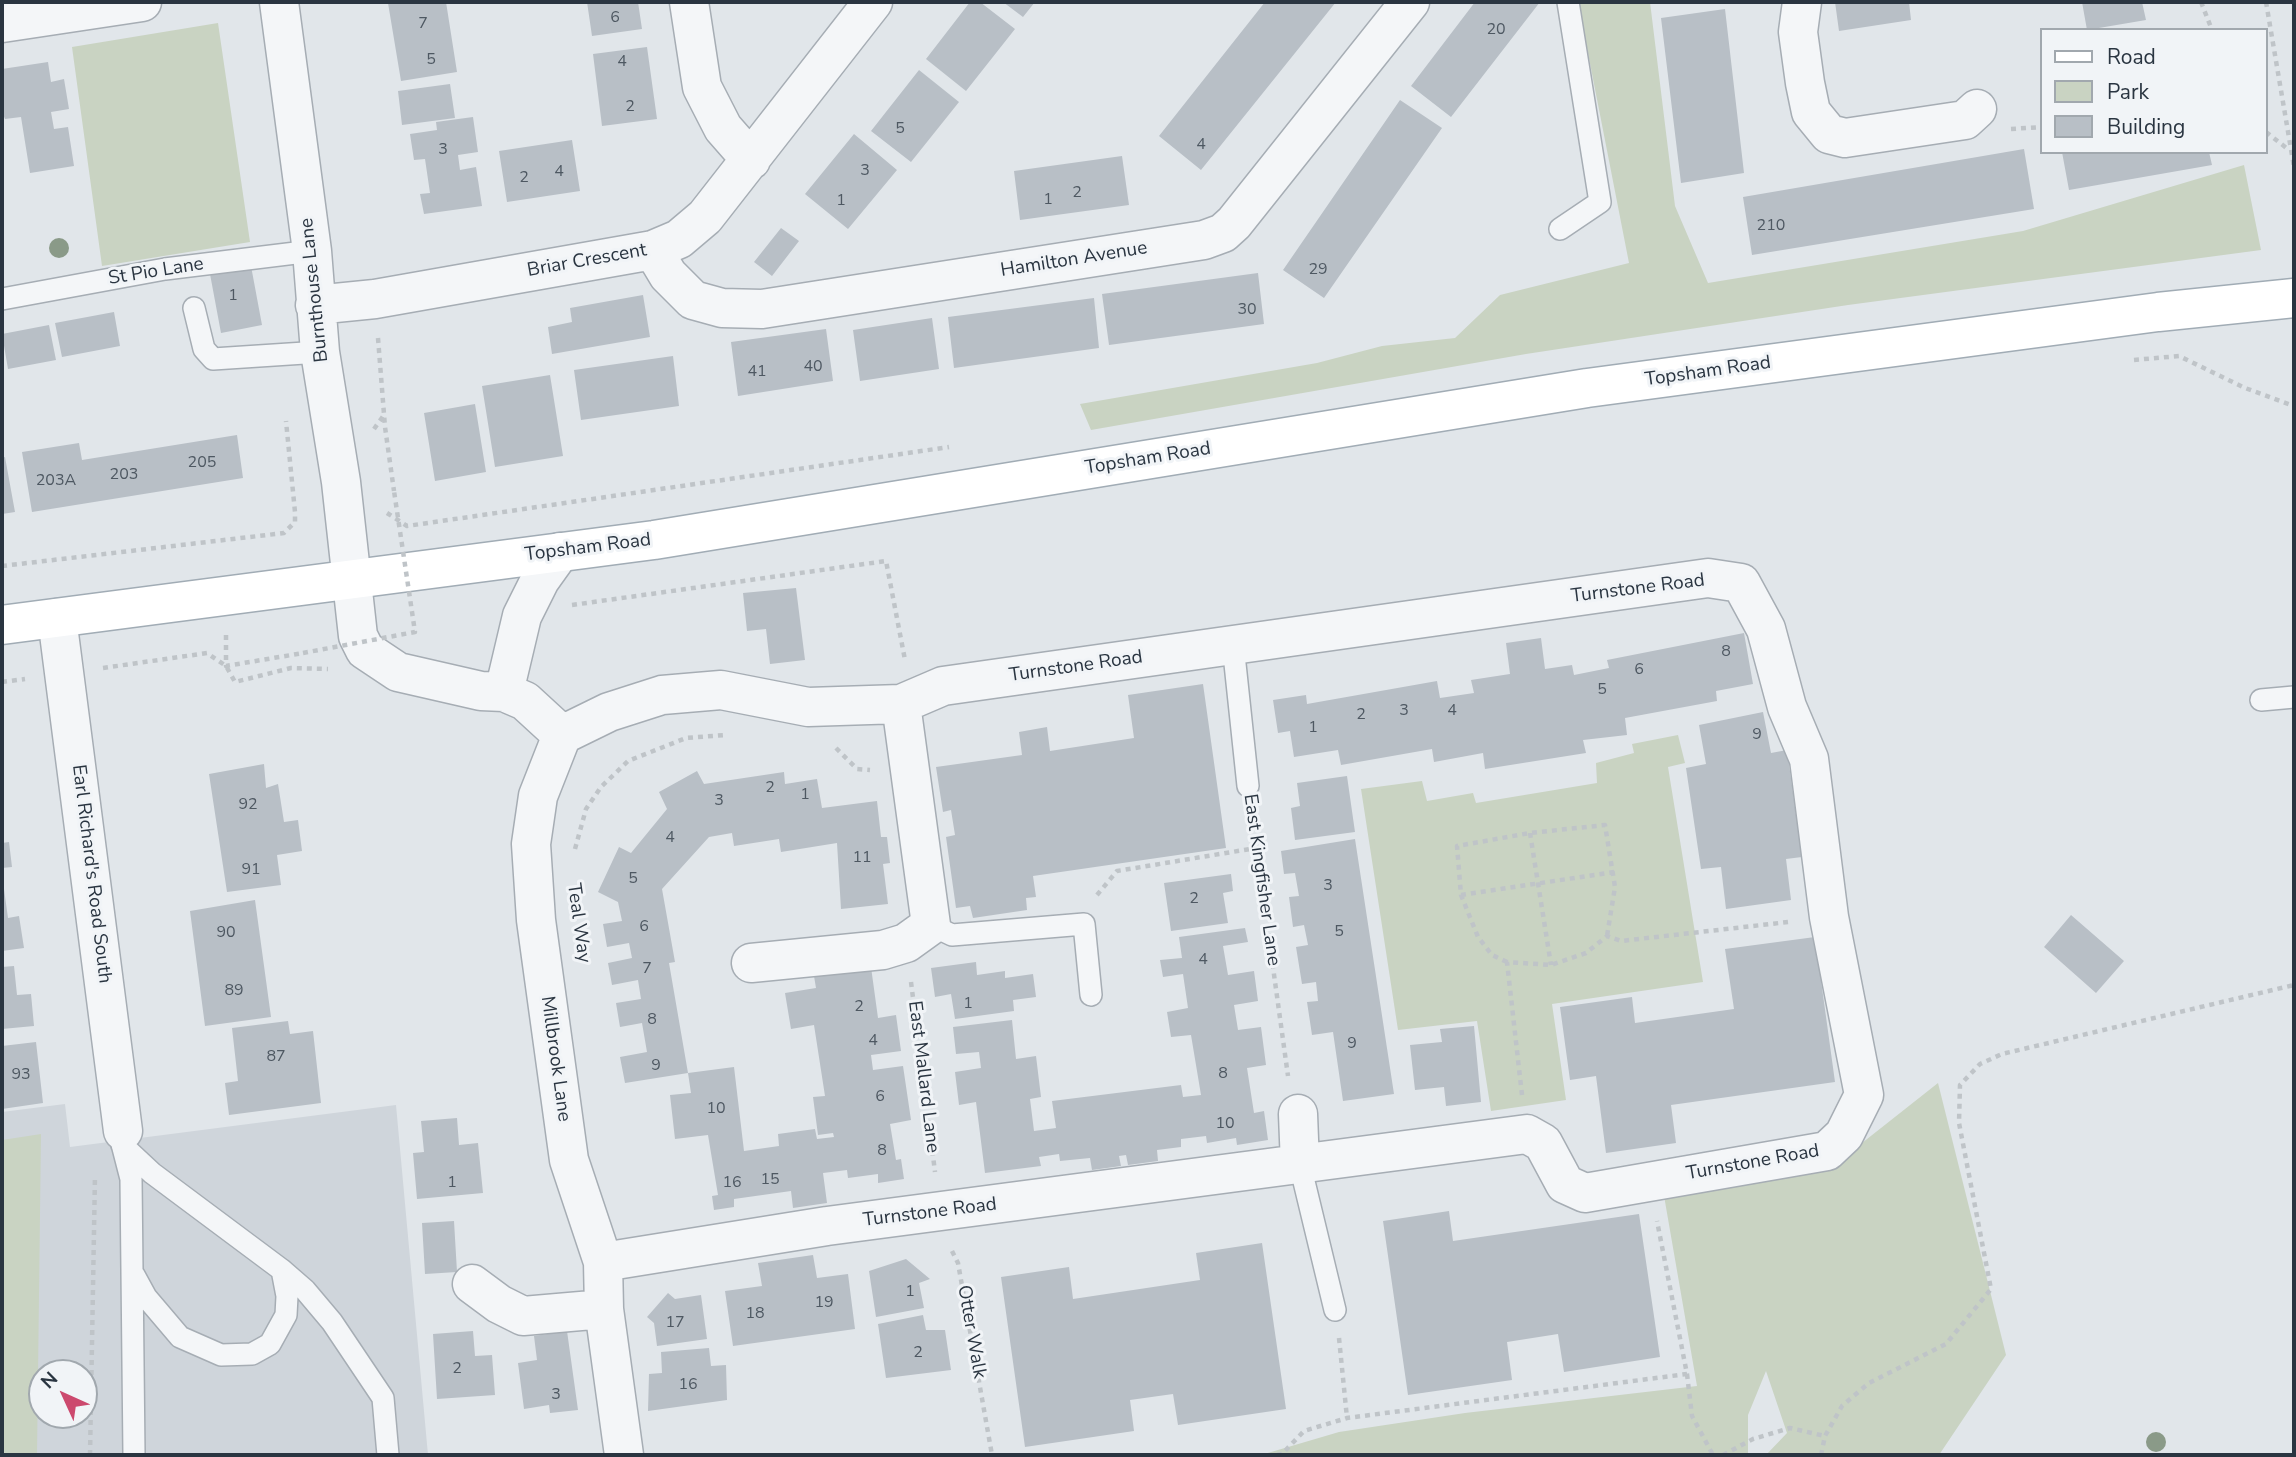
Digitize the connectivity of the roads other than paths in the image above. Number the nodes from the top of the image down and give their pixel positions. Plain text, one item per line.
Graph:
1 (142, 2) edge
2 (279, 2) edge
3 (688, 2) edge
4 (873, 2) edge
5 (1410, 2) edge
6 (1568, 2) edge
7 (1802, 2) edge
8 (2, 23) edge
9 (1977, 109) dead end
10 (751, 160) junction
11 (1560, 229) dead end
12 (653, 250) junction
13 (312, 251) junction
14 (2294, 298) edge
15 (2, 299) edge
16 (315, 305) junction
17 (194, 308) dead end
18 (320, 352) junction
19 (560, 552) junction
20 (350, 578) junction
21 (57, 618) junction
22 (2, 625) edge
23 (1233, 645) junction
24 (504, 692) junction
25 (2294, 697) edge
26 (2261, 700) dead end
27 (906, 701) junction
28 (562, 735) junction
29 (1248, 786) road end
30 (918, 934) junction
31 (751, 962) dead end
32 (1090, 995) dead end
33 (1298, 1114) road end
34 (123, 1138) junction
35 (1300, 1165) junction
36 (603, 1262) junction
37 (282, 1270) junction
38 (132, 1272) junction
39 (472, 1284) dead end
40 (604, 1309) junction
41 (1335, 1310) road end
42 (134, 1455) edge
43 (388, 1455) edge
44 (624, 1455) edge

1 - 8 street
2 - 13 street, Burnthouse Lane
3 - 10 street
4 - 10 street, Briar Crescent
5 - 12 street, Hamilton Avenue
6 - 11 lane
7 - 9 street
10 - 12 street, Briar Crescent
12 - 16 street, Briar Crescent
13 - 15 lane, St Pio Lane
13 - 16 street, Burnthouse Lane
14 - 19 main road, Topsham Road
16 - 18 street, Burnthouse Lane
17 - 18 lane
18 - 20 street, Burnthouse Lane
19 - 20 main road, Topsham Road
19 - 24 street
20 - 21 main road, Topsham Road
20 - 24 street
21 - 22 main road, Topsham Road
21 - 34 street, Earl Richard's Road South
23 - 27 street, Turnstone Road
23 - 29 lane, East Kingfisher Lane
23 - 35 street, Turnstone Road
24 - 28 street
25 - 26 lane
27 - 28 street, Turnstone Road
27 - 30 street
28 - 36 street, Millbrook Lane
30 - 31 street
30 - 32 lane
33 - 35 street
34 - 37 lane
34 - 38 lane
35 - 36 street, Turnstone Road
35 - 41 lane
36 - 40 street, Millbrook Lane
37 - 38 lane
37 - 43 lane
38 - 42 lane
39 - 40 street
40 - 44 street, Millbrook Lane

